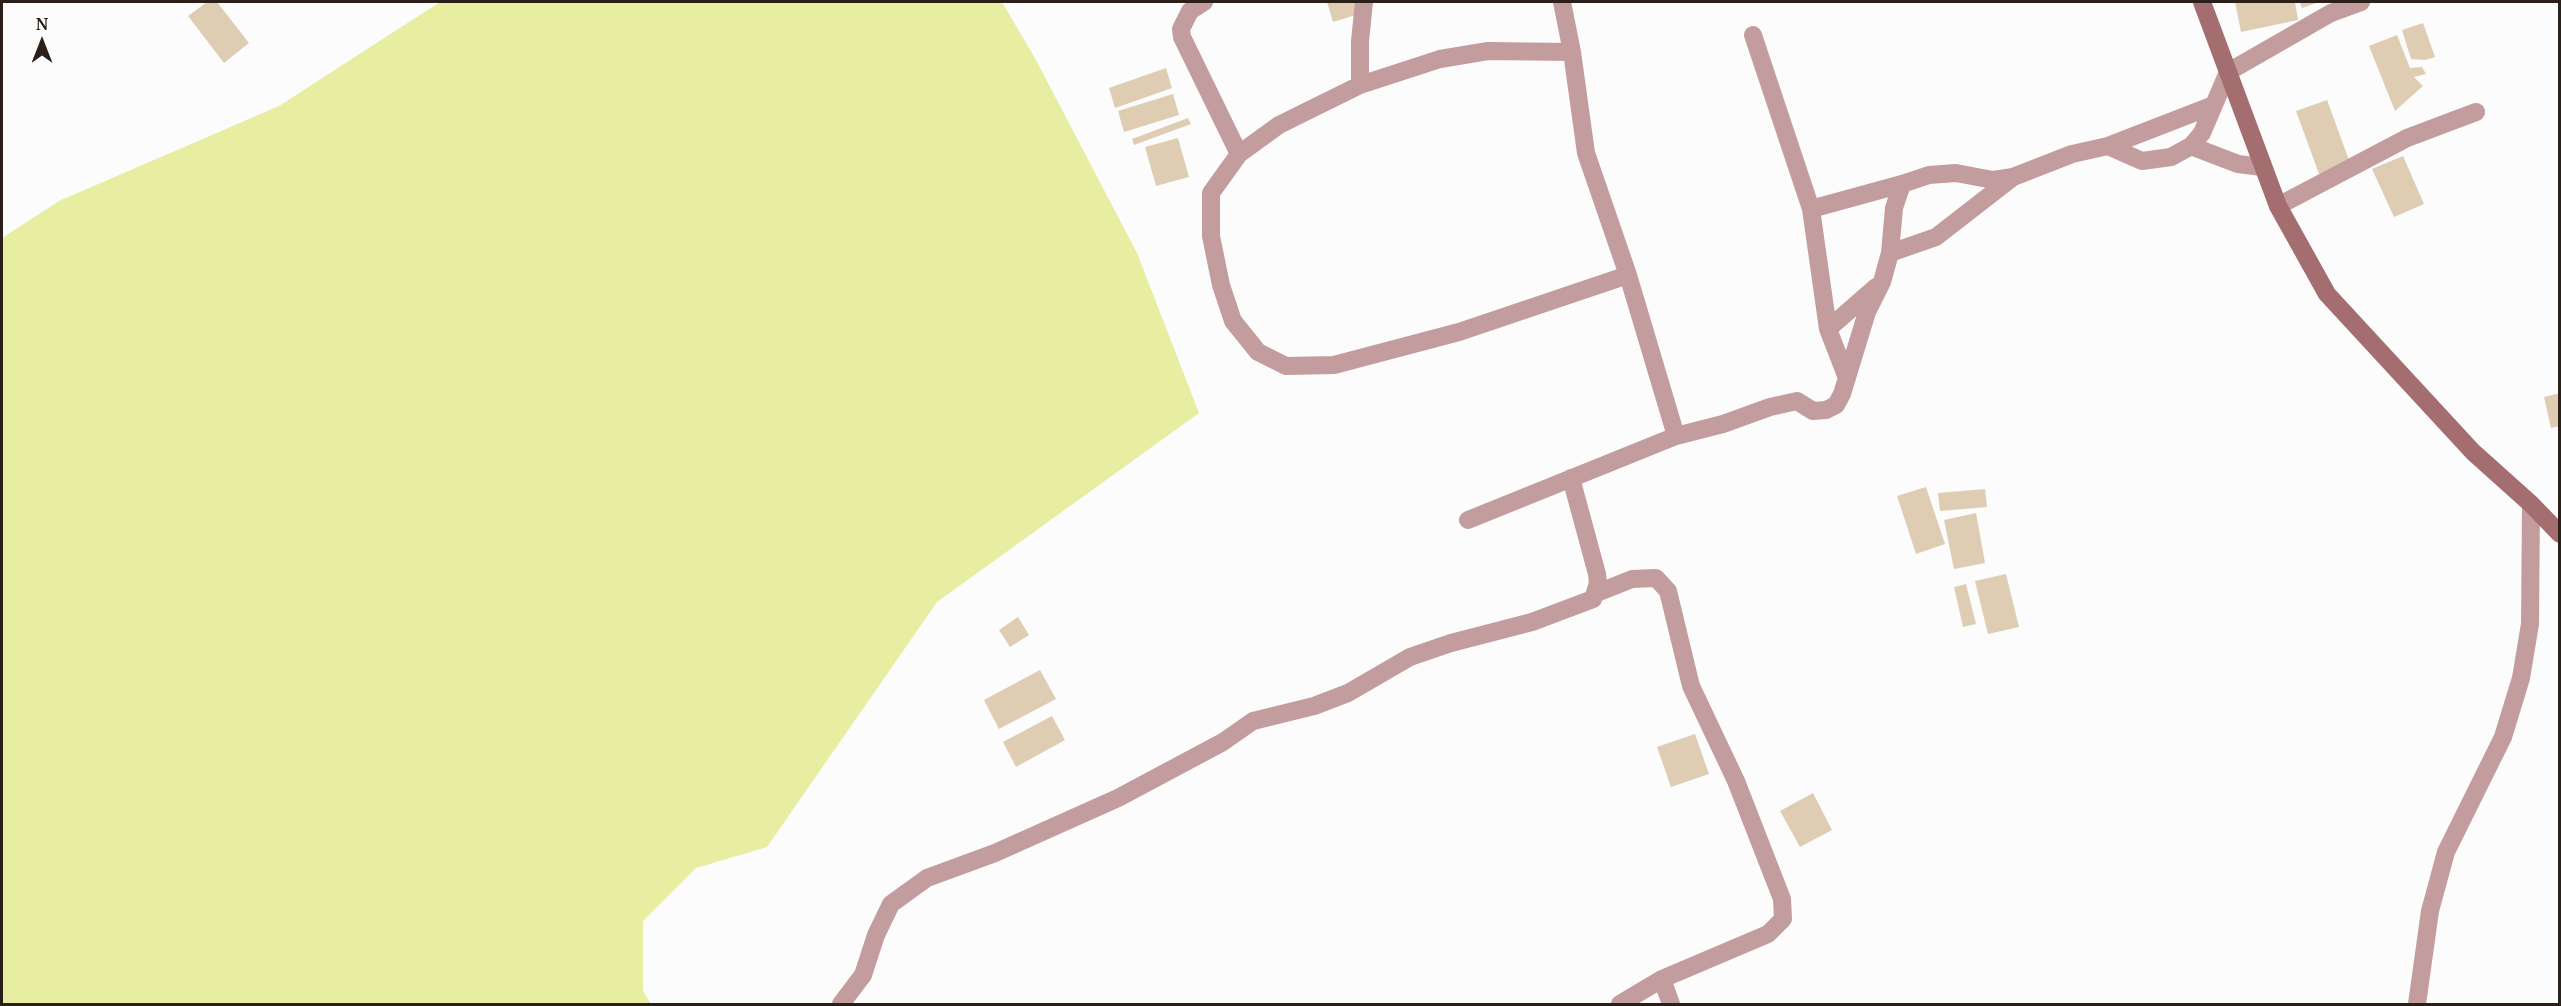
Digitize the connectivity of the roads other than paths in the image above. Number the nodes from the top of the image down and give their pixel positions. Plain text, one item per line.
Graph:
1 (1204, 2) edge
2 (1364, 2) edge
3 (1562, 2) edge
4 (2202, 2) edge
5 (2361, 2) edge
6 (1753, 35) dead end
7 (1572, 52) junction
8 (2228, 72) junction
9 (1360, 84) junction
10 (2214, 105) junction
11 (2476, 112) dead end
12 (2108, 146) junction
13 (2191, 146) junction
14 (1239, 154) junction
15 (2262, 167) junction
16 (2013, 177) junction
17 (1902, 184) junction
18 (2278, 206) junction
19 (1811, 209) junction
20 (1890, 253) junction
21 (1628, 275) junction
22 (1882, 282) junction
23 (1828, 329) junction
24 (1847, 378) junction
25 (1676, 436) junction
26 (1571, 478) junction
27 (2531, 504) junction
28 (1468, 520) dead end
29 (2559, 534) edge
30 (1597, 593) junction
31 (1662, 979) junction
32 (841, 1005) edge
33 (1620, 1005) edge
34 (1671, 1005) edge
35 (2417, 1005) edge

1 - 14 street
2 - 9 street
3 - 7 street
4 - 8 street
5 - 8 street
6 - 19 street
7 - 9 street
7 - 21 street
8 - 10 street
8 - 15 street
9 - 14 street
10 - 12 street
10 - 13 street
11 - 18 street
12 - 13 street
12 - 16 street
13 - 15 street
14 - 21 street
15 - 18 street
16 - 17 street
16 - 20 street
17 - 19 street
17 - 20 street
18 - 27 street
19 - 23 street
20 - 22 street
21 - 25 street
22 - 23 street
22 - 24 street
23 - 24 street
24 - 25 street
25 - 26 street
26 - 28 street
26 - 30 street
27 - 29 street
27 - 35 street
30 - 31 street
30 - 32 street
31 - 33 street
31 - 34 street

